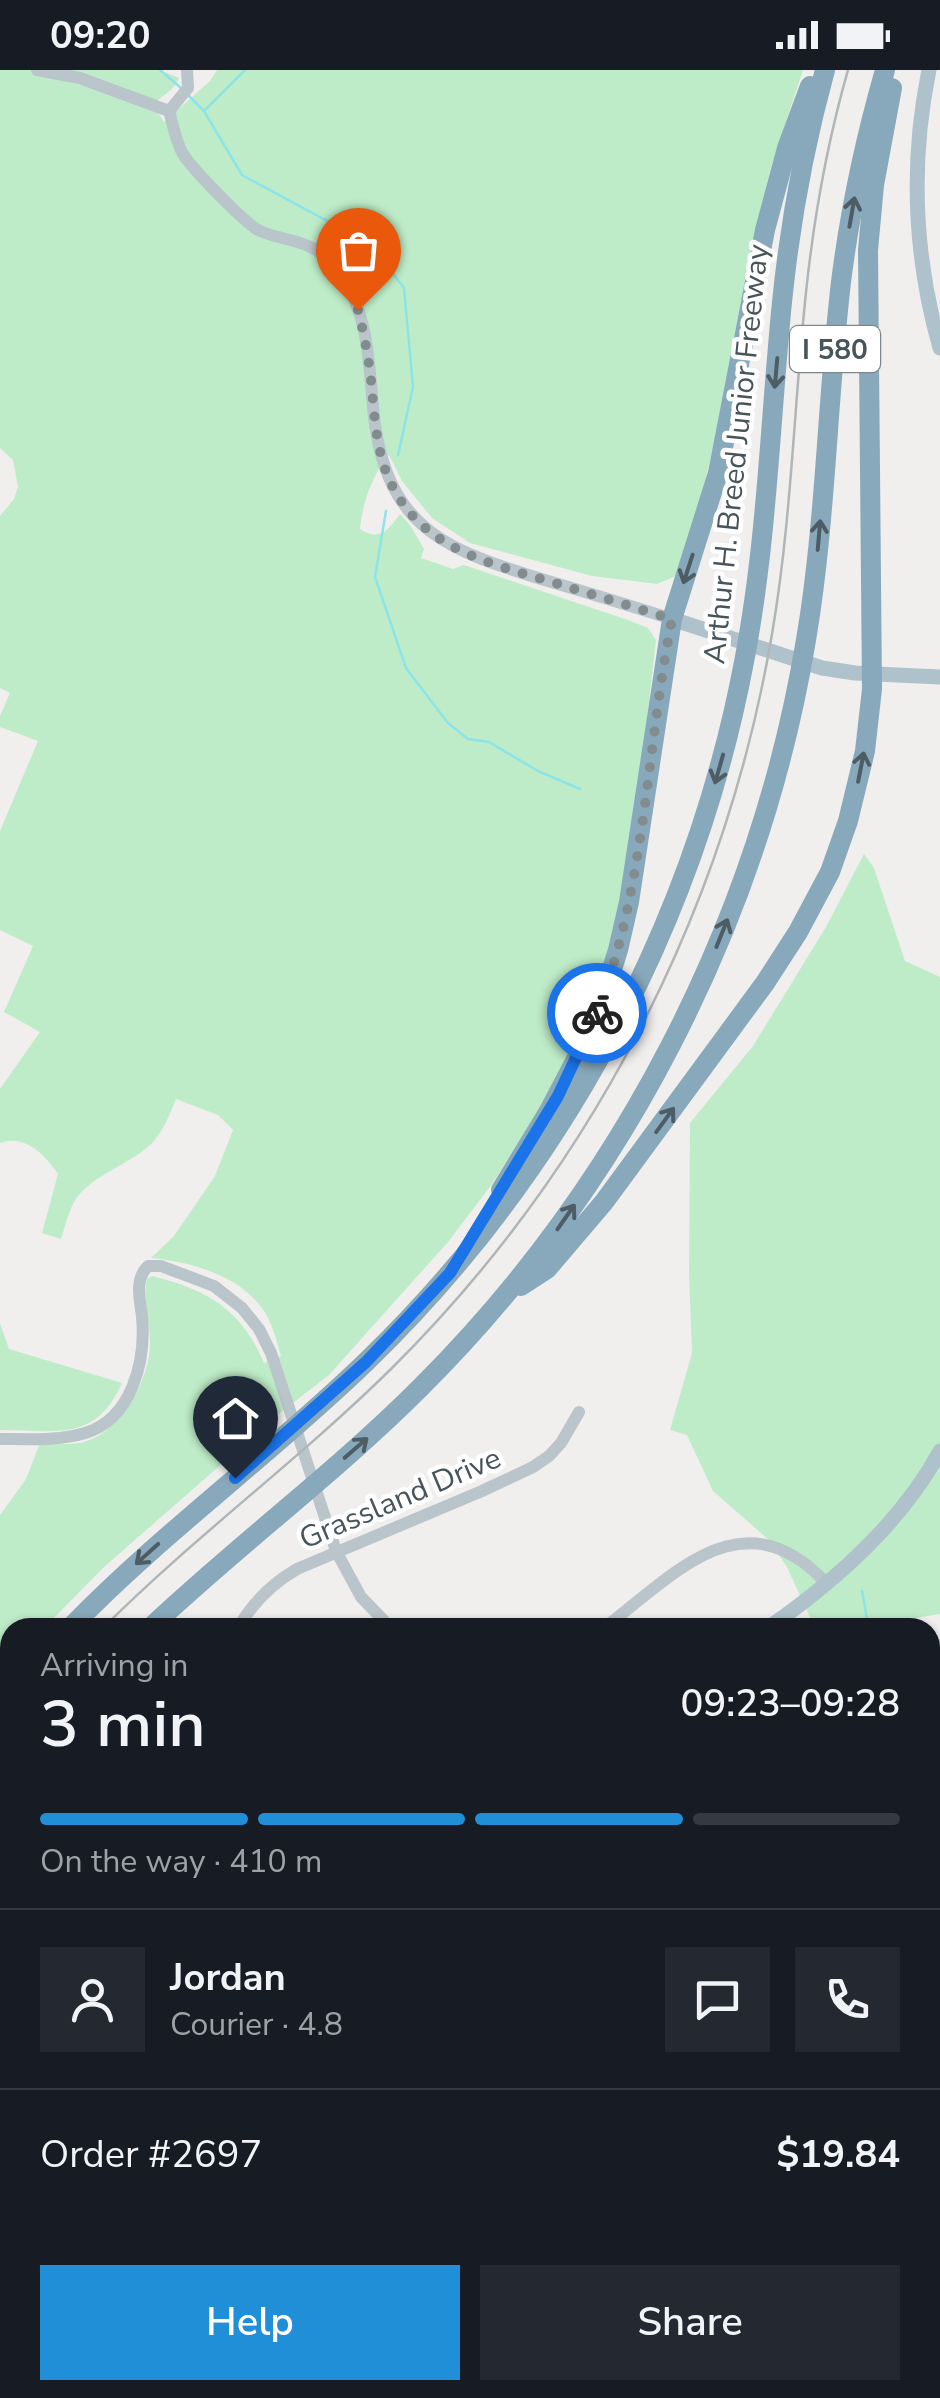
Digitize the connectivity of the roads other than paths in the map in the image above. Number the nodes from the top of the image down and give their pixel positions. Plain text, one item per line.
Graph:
1 (37, 70) edge
2 (187, 70) edge
3 (816, 70) edge
4 (825, 70) edge
5 (884, 70) edge
6 (895, 70) edge
7 (929, 70) edge
8 (170, 111) junction
9 (940, 348) edge
10 (672, 619) junction
11 (872, 674) junction
12 (940, 677) edge
13 (450, 1273) junction
14 (507, 1295) junction
15 (579, 1412) dead end
16 (0, 1439) edge
17 (940, 1450) edge
18 (336, 1551) junction
19 (827, 1584) junction
20 (80, 1618) edge
21 (161, 1618) edge
22 (244, 1618) edge
23 (383, 1618) edge
24 (617, 1618) edge
25 (781, 1618) edge

1 - 8 street
2 - 8 street
3 -> 10 highway
4 -> 13 highway, Arthur H. Breed Junior Freeway / I 580
14 -> 5 highway, I 580
6 - 11 highway
7 - 9 main road
8 - 10 street
10 - 11 main road
10 - 13 highway
11 - 12 main road
14 -> 11 highway
13 -> 20 highway, Arthur H. Breed Junior Freeway / I 580
21 -> 14 highway, I 580
15 - 18 street, Grassland Drive
16 - 18 street
17 - 19 main road
18 - 22 street, Grassland Drive
18 - 23 street
19 - 24 street
19 - 25 main road

